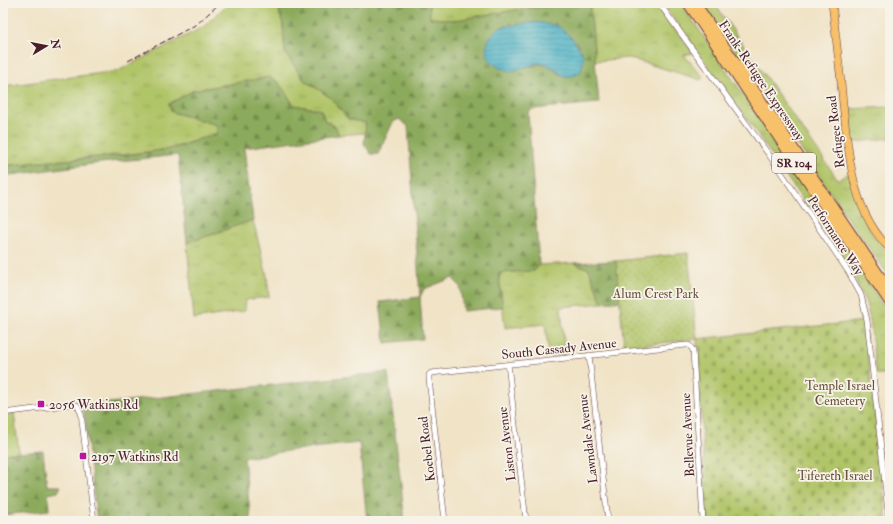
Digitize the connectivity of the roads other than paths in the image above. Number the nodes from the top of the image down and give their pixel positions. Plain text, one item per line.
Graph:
1 (659, 3) edge
2 (687, 3) edge
3 (696, 3) edge
4 (832, 3) edge
5 (890, 249) edge
6 (874, 267) junction
7 (890, 283) edge
8 (890, 290) edge
9 (890, 304) edge
10 (692, 347) joint
11 (589, 355) junction
12 (508, 364) junction
13 (429, 375) joint
14 (3, 413) edge
15 (94, 521) edge
16 (445, 521) edge
17 (526, 521) edge
18 (608, 521) edge
19 (703, 521) edge
20 (889, 521) edge

1 - 20 street, Performance Way
2 - 9 highway, Frank-Refugee Expressway / SR 104
3 - 6 highway, Frank-Refugee Expressway / SR 104
4 - 5 main road, Refugee Road
6 - 7 highway
6 - 8 highway, Frank-Refugee Expressway / SR 104
10 - 11 street, South Cassady Avenue
10 - 19 street, Bellevue Avenue
11 - 12 street, South Cassady Avenue
11 - 18 street, Lawndale Avenue
12 - 13 street, South Cassady Avenue
12 - 17 street, Liston Avenue
13 - 16 street, Koebel Road
14 - 15 street

